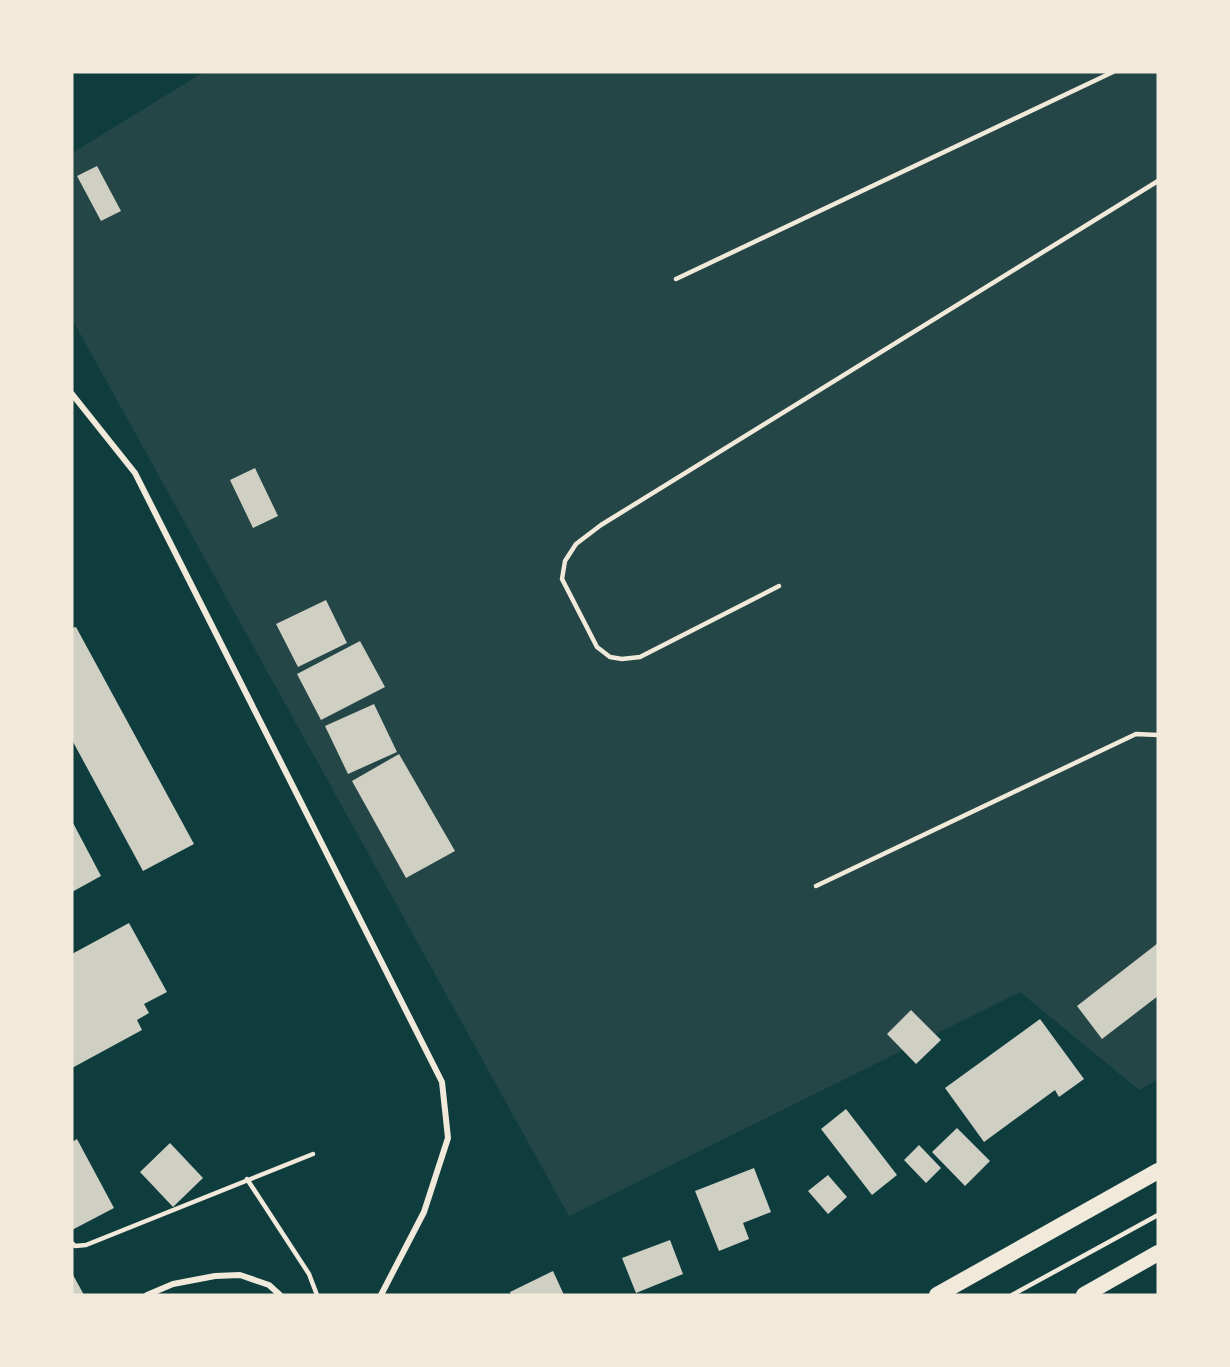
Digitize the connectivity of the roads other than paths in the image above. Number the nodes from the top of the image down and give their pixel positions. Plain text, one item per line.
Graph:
1 (1113, 72) edge
2 (1158, 181) edge
3 (676, 279) dead end
4 (72, 394) edge
5 (779, 586) dead end
6 (1158, 735) edge
7 (816, 886) dead end
8 (313, 1154) dead end
9 (1158, 1171) edge
10 (247, 1179) junction
11 (1158, 1215) edge
12 (72, 1243) edge
13 (1158, 1252) edge
14 (147, 1295) edge
15 (280, 1295) edge
16 (317, 1295) edge
17 (381, 1295) edge
18 (937, 1295) edge
19 (1012, 1295) edge
20 (1084, 1295) edge

1 - 3 lane
2 - 5 lane
4 - 17 street
6 - 7 lane
8 - 10 lane
9 - 18 highway
10 - 12 lane
10 - 16 lane
11 - 19 lane
13 - 20 highway
14 - 15 street

